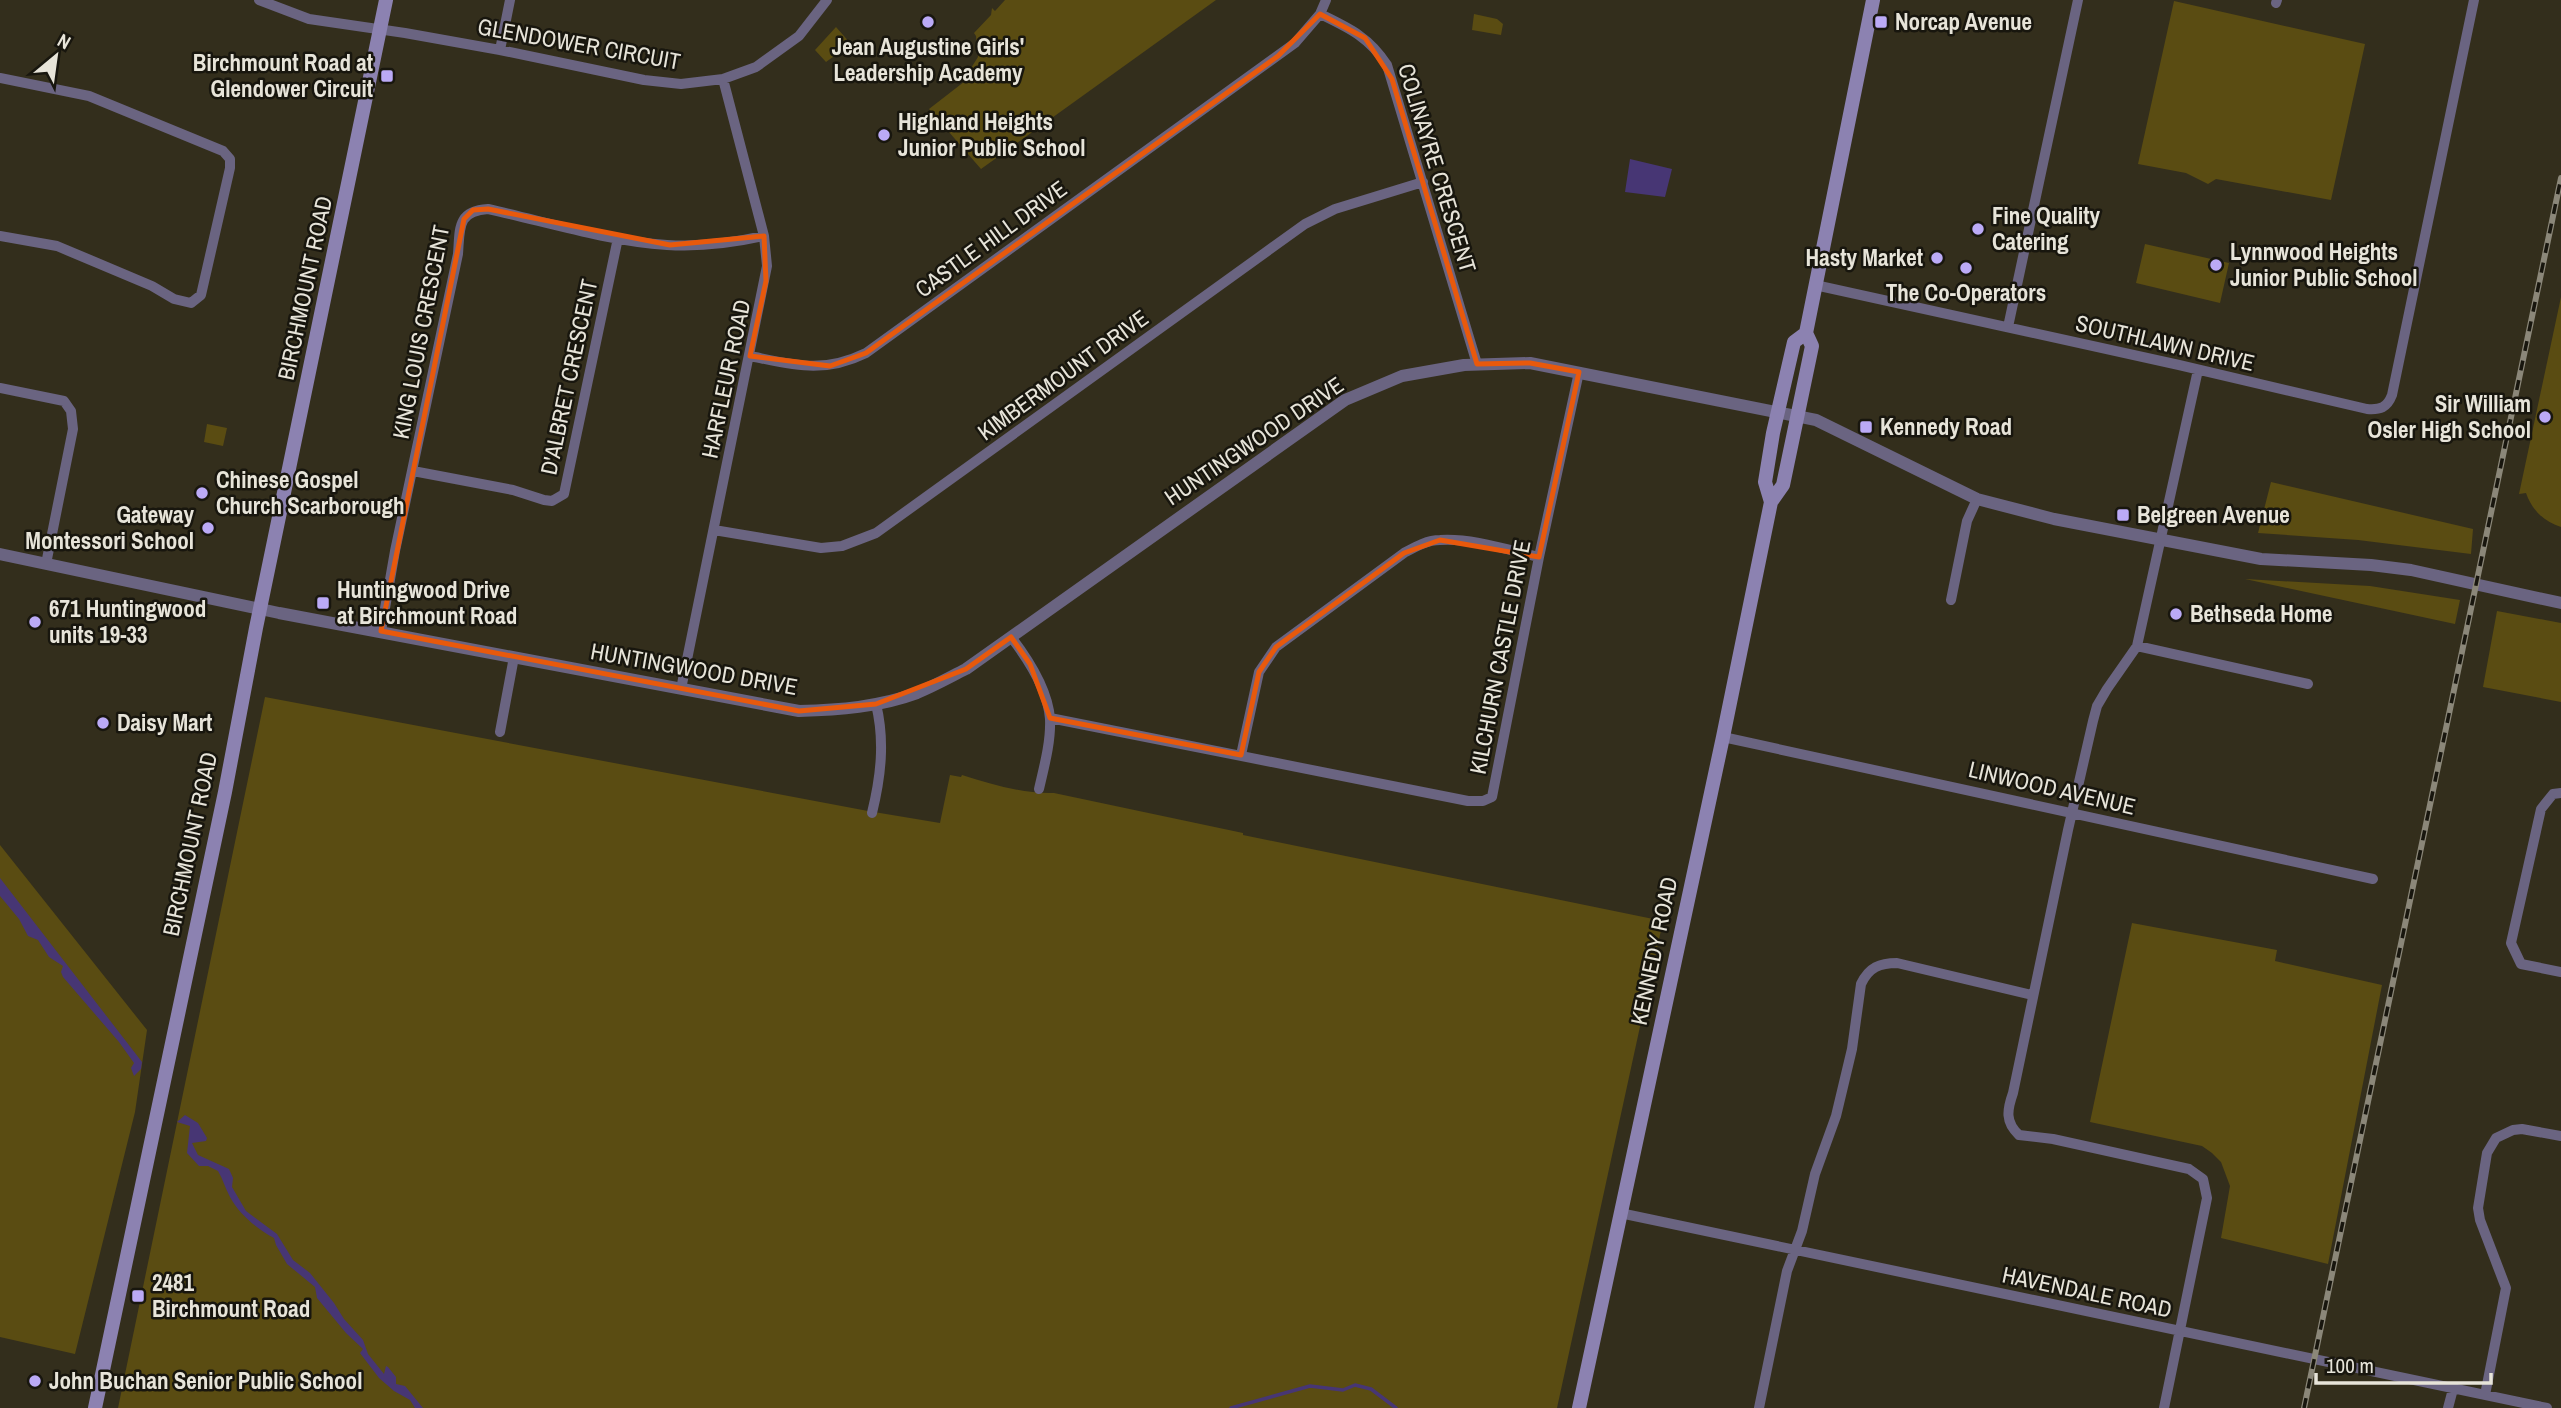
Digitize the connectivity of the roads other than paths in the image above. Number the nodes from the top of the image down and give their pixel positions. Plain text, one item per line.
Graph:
1 (260, 0) edge
2 (386, 0) edge
3 (510, 0) edge
4 (827, 0) edge
5 (1326, 0) edge
6 (1873, 0) edge
7 (2078, 0) edge
8 (2474, 0) edge
9 (1320, 14) junction
10 (380, 29) junction
11 (499, 50) junction
12 (0, 78) edge
13 (723, 79) junction
14 (1423, 182) junction
15 (0, 236) edge
16 (764, 236) junction
17 (618, 238) junction
18 (1815, 285) junction
19 (2008, 327) junction
20 (1806, 333) junction
21 (750, 356) junction
22 (1478, 364) junction
23 (2199, 370) junction
24 (1579, 372) junction
25 (0, 388) edge
26 (1777, 411) junction
27 (1797, 416) junction
28 (413, 471) junction
29 (1977, 499) junction
30 (1771, 502) junction
31 (714, 530) junction
32 (2161, 541) junction
33 (0, 554) edge
34 (1539, 557) junction
35 (46, 564) junction
36 (1951, 600) dead end
37 (2561, 603) edge
38 (261, 609) junction
39 (381, 631) junction
40 (1011, 637) junction
41 (2137, 646) junction
42 (514, 657) junction
43 (2308, 684) dead end
44 (681, 689) junction
45 (876, 704) junction
46 (1050, 718) junction
47 (500, 732) dead end
48 (1723, 737) junction
49 (1241, 755) junction
50 (1040, 789) dead end
51 (2561, 793) edge
52 (872, 813) dead end
53 (2071, 814) junction
54 (2373, 879) dead end
55 (2561, 972) edge
56 (2032, 995) junction
57 (2561, 1136) edge
58 (1620, 1213) junction
59 (1794, 1250) junction
60 (2180, 1331) junction
61 (2453, 1389) junction
62 (2485, 1395) junction
63 (95, 1408) edge
64 (1579, 1408) edge
65 (1759, 1408) edge
66 (2164, 1408) edge
67 (2448, 1408) edge
68 (2547, 1408) edge

1 - 10 street, GLENDOWER CIRCUIT
2 - 10 main road, BIRCHMOUNT ROAD
3 - 11 street
4 - 13 street, GLENDOWER CIRCUIT
5 - 9 street, CASTLE HILL DRIVE
6 - 18 main road, KENNEDY ROAD
7 - 19 street
8 - 23 street, SOUTHLAWN DRIVE
9 - 14 street, COLINAYRE CRESCENT
9 - 21 street, CASTLE HILL DRIVE
10 - 11 street, GLENDOWER CIRCUIT
10 - 38 main road, BIRCHMOUNT ROAD
11 - 13 street, GLENDOWER CIRCUIT
12 - 15 street
13 - 16 street, HARFLEUR ROAD
14 - 22 street, COLINAYRE CRESCENT
14 - 31 street, KIMBERMOUNT DRIVE
16 - 17 street, KING LOUIS CRESCENT
16 - 21 street, HARFLEUR ROAD
17 - 28 street, D'ALBRET CRESCENT
17 - 28 street, KING LOUIS CRESCENT
18 - 19 street, SOUTHLAWN DRIVE
18 - 20 main road, KENNEDY ROAD
19 - 23 street, SOUTHLAWN DRIVE
20 - 26 main road, KENNEDY ROAD
20 - 27 main road, KENNEDY ROAD
21 - 31 street, HARFLEUR ROAD
22 - 24 street, HUNTINGWOOD DRIVE
22 - 40 street, HUNTINGWOOD DRIVE
23 - 32 street
24 - 26 street, HUNTINGWOOD DRIVE
24 - 34 street, KILCHURN CASTLE DRIVE
25 - 35 street
26 - 27 street, HUNTINGWOOD DRIVE
26 - 30 main road, KENNEDY ROAD
27 - 29 street, HUNTINGWOOD DRIVE
27 - 30 main road, KENNEDY ROAD
28 - 39 street, KING LOUIS CRESCENT
29 - 32 street, HUNTINGWOOD DRIVE
29 - 36 street
30 - 48 main road, KENNEDY ROAD
31 - 44 street, HARFLEUR ROAD
32 - 37 street, HUNTINGWOOD DRIVE
32 - 41 street
33 - 35 street, HUNTINGWOOD DRIVE
34 - 49 street
34 - 49 street, KILCHURN CASTLE DRIVE
35 - 38 street, HUNTINGWOOD DRIVE
38 - 39 street, HUNTINGWOOD DRIVE
38 - 63 main road, BIRCHMOUNT ROAD
39 - 42 street, HUNTINGWOOD DRIVE
40 - 45 street, HUNTINGWOOD DRIVE
40 - 46 street
41 - 43 street
41 - 53 street
42 - 44 street, HUNTINGWOOD DRIVE
42 - 47 street
44 - 45 street, HUNTINGWOOD DRIVE
45 - 52 street
46 - 49 street, KILCHURN CASTLE DRIVE
46 - 50 street
48 - 53 street, LINWOOD AVENUE
48 - 58 main road, KENNEDY ROAD
51 - 55 street
53 - 54 street, LINWOOD AVENUE
53 - 56 street
56 - 59 street
56 - 60 street
57 - 62 street
58 - 59 street, HAVENDALE ROAD
58 - 64 main road, KENNEDY ROAD
59 - 60 street, HAVENDALE ROAD
59 - 65 street
60 - 61 street, HAVENDALE ROAD
60 - 66 street
61 - 62 street, HAVENDALE ROAD
61 - 67 street
62 - 68 street, HAVENDALE ROAD

